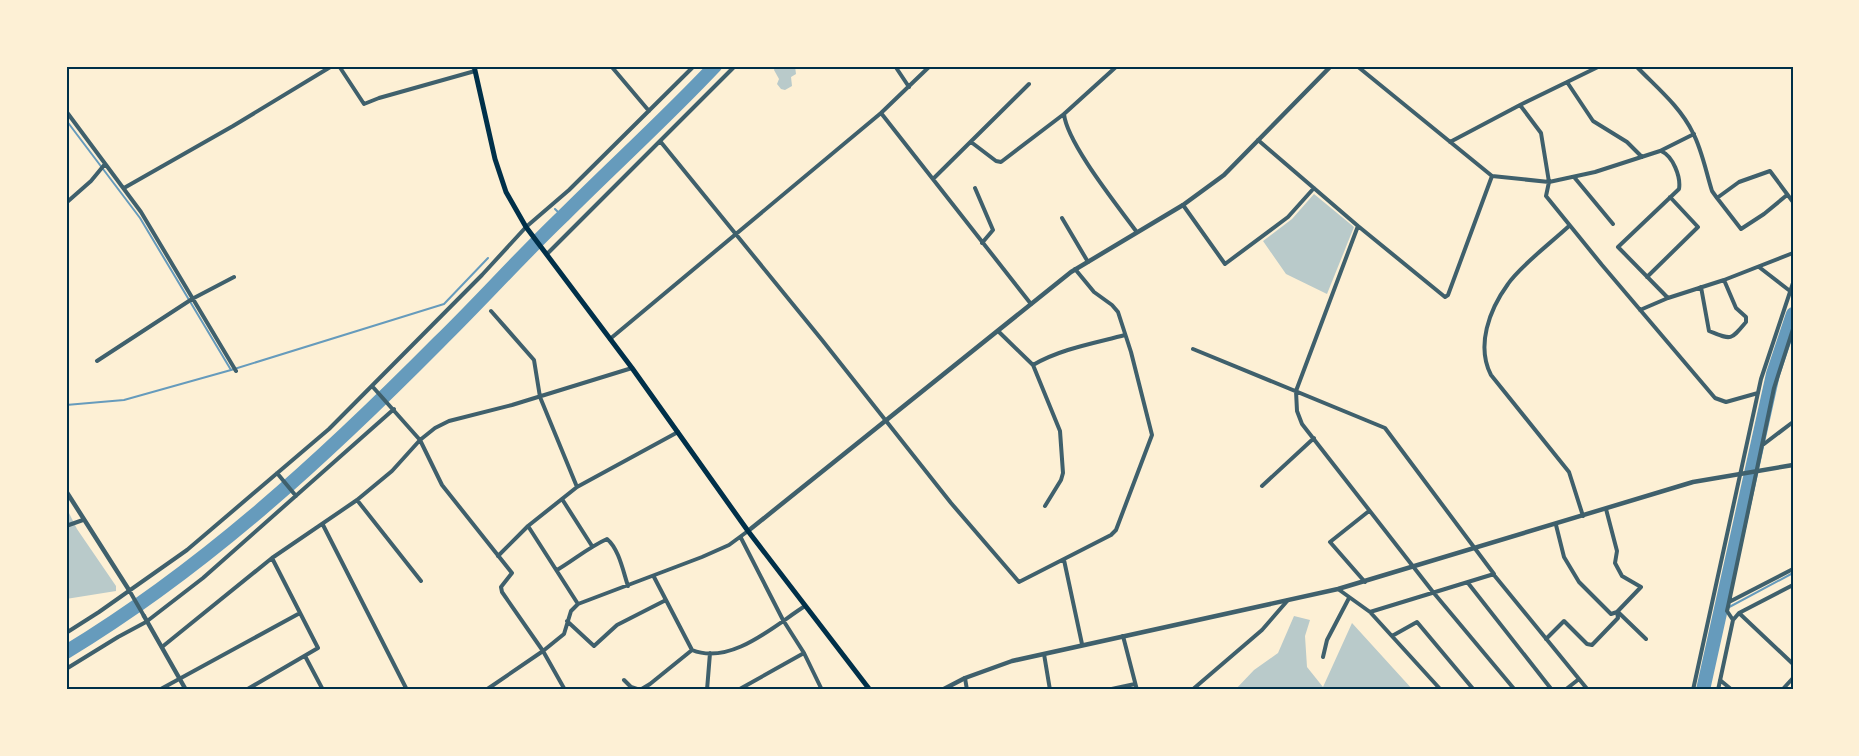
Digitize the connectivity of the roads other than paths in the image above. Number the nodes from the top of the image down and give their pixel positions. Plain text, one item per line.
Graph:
1 (332, 66) edge
2 (339, 66) edge
3 (611, 66) edge
4 (694, 66) edge
5 (735, 66) edge
6 (895, 66) edge
7 (930, 66) edge
8 (1117, 66) edge
9 (1331, 66) edge
10 (1357, 66) edge
11 (1600, 66) edge
12 (1636, 66) edge
13 (475, 69) edge
14 (1567, 82) junction
15 (1029, 84) dead end
16 (909, 87) junction
17 (1520, 105) junction
18 (66, 111) edge
19 (649, 111) junction
20 (880, 113) junction
21 (1064, 114) junction
22 (1694, 134) junction
23 (1258, 140) junction
24 (660, 141) junction
25 (972, 142) junction
26 (1450, 142) junction
27 (1660, 151) junction
28 (1642, 157) junction
29 (105, 164) junction
30 (1492, 176) junction
31 (1573, 177) junction
32 (933, 179) junction
33 (1549, 182) junction
34 (124, 188) junction
35 (975, 188) dead end
36 (1314, 188) junction
37 (1787, 195) junction
38 (1670, 197) junction
39 (1717, 198) junction
40 (1793, 202) edge
41 (66, 203) edge
42 (1183, 205) junction
43 (1062, 218) dead end
44 (1613, 224) dead end
45 (1358, 226) junction
46 (1569, 226) junction
47 (527, 229) junction
48 (1136, 231) junction
49 (736, 234) junction
50 (982, 243) junction
51 (1793, 253) edge
52 (547, 254) junction
53 (1088, 262) junction
54 (1759, 266) junction
55 (1076, 269) junction
56 (234, 277) dead end
57 (1647, 277) junction
58 (1724, 280) junction
59 (1793, 283) edge
60 (1701, 287) junction
61 (1790, 291) junction
62 (1668, 298) junction
63 (191, 299) junction
64 (1031, 304) junction
65 (1640, 310) junction
66 (491, 311) dead end
67 (1793, 329) edge
68 (998, 331) junction
69 (1125, 335) junction
70 (610, 339) junction
71 (1193, 349) dead end
72 (97, 361) dead end
73 (1033, 365) junction
74 (632, 368) junction
75 (236, 371) dead end
76 (374, 388) junction
77 (1296, 391) junction
78 (1758, 393) junction
79 (540, 397) junction
80 (392, 407) junction
81 (887, 421) junction
82 (1793, 422) edge
83 (678, 432) junction
84 (1314, 438) junction
85 (420, 440) junction
86 (1763, 444) junction
87 (1793, 465) edge
88 (1758, 469) junction
89 (277, 473) junction
90 (1741, 473) junction
91 (1262, 486) dead end
92 (577, 487) junction
93 (66, 491) edge
94 (296, 496) junction
95 (562, 499) junction
96 (357, 500) junction
97 (1045, 506) dead end
98 (1606, 509) junction
99 (1369, 511) junction
100 (1583, 517) junction
101 (83, 520) junction
102 (323, 525) junction
103 (1556, 525) junction
104 (66, 526) edge
105 (528, 526) junction
106 (748, 531) junction
107 (741, 538) junction
108 (592, 546) junction
109 (1474, 549) junction
110 (498, 556) junction
111 (272, 558) junction
112 (1064, 560) junction
113 (1413, 567) junction
114 (1793, 569) edge
115 (557, 570) junction
116 (1494, 574) junction
117 (654, 576) junction
118 (421, 581) dead end
119 (1365, 582) junction
120 (1468, 583) junction
121 (1793, 585) edge
122 (628, 586) junction
123 (1338, 589) junction
124 (129, 590) junction
125 (1433, 592) junction
126 (1349, 598) junction
127 (666, 600) junction
128 (1288, 600) junction
129 (1729, 603) junction
130 (578, 604) junction
131 (805, 606) junction
132 (1371, 612) junction
133 (1617, 612) junction
134 (300, 613) junction
135 (1739, 613) junction
136 (144, 616) joint
137 (783, 620) junction
138 (1733, 620) junction
139 (567, 621) junction
140 (146, 622) junction
141 (66, 633) edge
142 (1123, 636) junction
143 (1392, 636) junction
144 (1546, 639) junction
145 (1646, 639) dead end
146 (1082, 644) junction
147 (162, 647) junction
148 (692, 650) junction
149 (543, 651) junction
150 (710, 653) junction
151 (804, 653) junction
152 (1044, 653) junction
153 (305, 656) junction
154 (1323, 657) dead end
155 (1793, 664) edge
156 (66, 669) edge
157 (178, 678) junction
158 (965, 678) junction
159 (1793, 678) edge
160 (1579, 679) junction
161 (624, 680) dead end
162 (1720, 680) junction
163 (1135, 684) junction
164 (159, 690) edge
165 (186, 690) edge
166 (246, 690) edge
167 (323, 690) edge
168 (407, 690) edge
169 (486, 690) edge
170 (565, 690) edge
171 (707, 690) edge
172 (738, 690) edge
173 (822, 690) edge
174 (870, 690) edge
175 (942, 690) edge
176 (968, 690) edge
177 (1050, 690) edge
178 (1107, 690) edge
179 (1137, 690) edge
180 (1192, 690) edge
181 (1440, 690) edge
182 (1474, 690) edge
183 (1515, 690) edge
184 (1552, 690) edge
185 (1565, 690) edge
186 (1588, 690) edge
187 (1693, 690) edge
188 (1718, 690) edge
189 (1732, 690) edge
190 (1782, 690) edge

1 - 34 street
2 - 13 street
3 - 19 street
4 - 19 street
5 - 24 street
6 - 16 street
7 - 16 street
8 - 21 street
9 - 23 street
10 - 26 street
11 - 14 street
12 - 22 street
13 - 47 main road
14 - 17 street
14 - 28 street
15 - 25 street
16 - 20 street
17 - 26 street
17 - 33 street
18 - 29 street
19 - 47 street
20 - 32 street
20 - 49 street
21 - 25 street
21 - 48 street
22 - 27 street
22 - 39 street
23 - 36 street
23 - 42 street
24 - 49 street
24 - 52 street
25 - 32 street
26 - 30 street
27 - 28 street
27 - 38 street
28 - 31 street
29 - 34 street
29 - 41 street
30 - 33 street
30 - 45 street
31 - 33 street
31 - 44 street
32 - 50 street
33 - 46 street
34 - 63 street
35 - 50 street
36 - 42 street
36 - 45 street
37 - 39 street
37 - 39 street
37 - 40 street
38 - 57 street
38 - 57 street
42 - 48 street
43 - 53 street
45 - 77 street
46 - 65 street
46 - 100 street
47 - 52 main road
47 - 76 street
48 - 53 street
49 - 70 street
49 - 81 street
50 - 64 street
51 - 54 street
52 - 70 main road
53 - 55 street
54 - 58 street
54 - 61 street
55 - 64 street
55 - 69 street
56 - 63 street
57 - 62 street
58 - 60 street
58 - 60 street
59 - 61 street
60 - 62 street
61 - 78 street
62 - 65 street
63 - 72 street
63 - 75 street
64 - 68 street
65 - 78 street
66 - 79 street
67 - 86 street
68 - 73 street
68 - 81 street
69 - 73 street
69 - 112 street
70 - 74 main road
71 - 77 street
73 - 97 street
74 - 79 street
74 - 83 main road
76 - 80 street
76 - 89 street
77 - 84 street
77 - 109 street
78 - 90 street
79 - 85 street
79 - 92 street
80 - 85 street
80 - 94 street
81 - 106 street
81 - 112 street
82 - 86 street
83 - 92 street
83 - 106 main road
84 - 91 street
84 - 99 street
85 - 96 street
85 - 110 street
86 - 88 street
87 - 88 street
88 - 90 street
88 - 129 street
89 - 94 street
89 - 124 street
90 - 98 street
90 - 187 street
92 - 95 street
93 - 101 street
94 - 140 street
95 - 105 street
95 - 108 street
96 - 102 street
96 - 118 street
98 - 100 street
98 - 133 street
99 - 113 street
99 - 119 street
100 - 103 street
101 - 104 street
101 - 124 street
102 - 111 street
102 - 168 street
103 - 109 street
103 - 133 street
105 - 110 street
105 - 115 street
106 - 107 street
106 - 131 main road
107 - 117 street
107 - 137 street
108 - 115 street
108 - 122 street
109 - 113 street
109 - 116 street
110 - 149 street
111 - 134 street
111 - 147 street
112 - 146 street
113 - 119 street
113 - 125 street
114 - 129 street
115 - 130 street
116 - 120 street
116 - 144 street
117 - 122 street
117 - 127 street
119 - 123 street
120 - 125 street
120 - 184 street
121 - 135 street
122 - 130 street
123 - 126 street
123 - 128 street
124 - 136 street
124 - 141 street
125 - 132 street
125 - 183 street
126 - 132 street
126 - 154 street
127 - 139 street
127 - 148 street
128 - 142 street
128 - 180 street
129 - 138 street
130 - 139 street
131 - 137 street
131 - 174 main road
132 - 143 street
133 - 144 street
133 - 145 street
134 - 153 street
134 - 157 street
135 - 138 street
135 - 155 street
136 - 140 street
137 - 150 street
137 - 151 street
138 - 162 street
139 - 149 street
140 - 147 street
140 - 156 street
142 - 146 street
142 - 163 street
143 - 181 street
143 - 182 street
144 - 160 street
146 - 152 street
147 - 157 street
148 - 150 street
148 - 161 street
149 - 169 street
149 - 170 street
150 - 171 street
151 - 172 street
151 - 173 street
152 - 158 street
152 - 177 street
153 - 166 street
153 - 167 street
157 - 164 street
157 - 165 street
158 - 175 street
158 - 176 street
159 - 190 street
160 - 185 street
160 - 186 street
162 - 188 street
162 - 189 street
163 - 178 street
163 - 179 street

